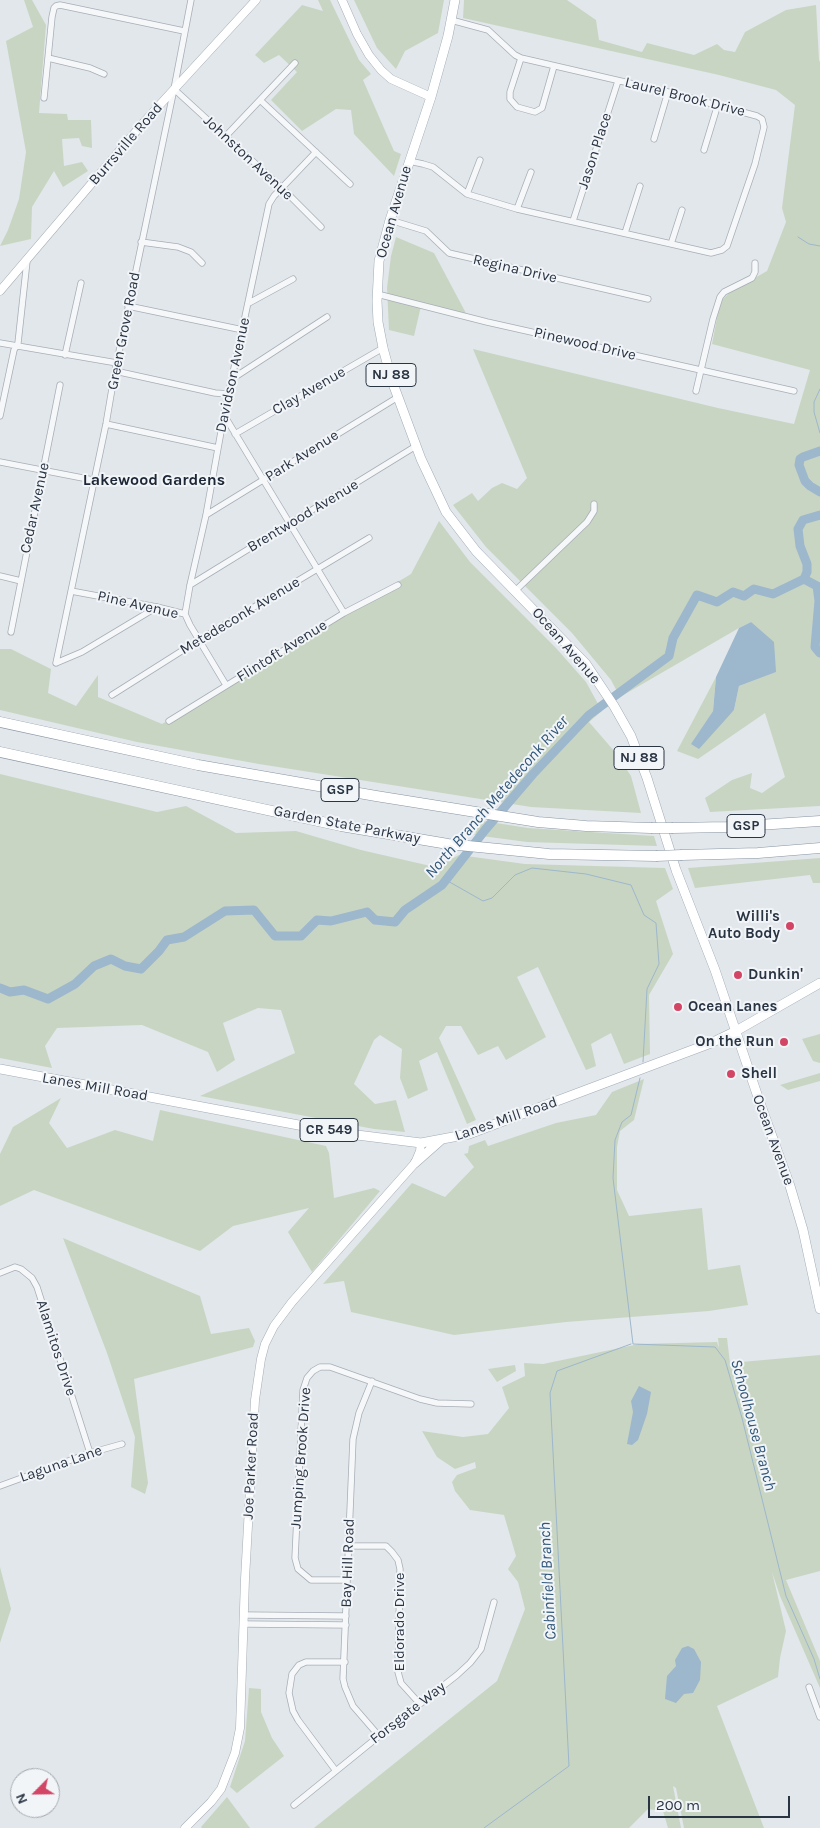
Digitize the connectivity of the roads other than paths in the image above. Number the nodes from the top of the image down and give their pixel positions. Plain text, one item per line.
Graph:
1 (190, 0) edge
2 (256, 0) edge
3 (342, 0) edge
4 (455, 0) edge
5 (451, 20) junction
6 (184, 31) junction
7 (48, 58) junction
8 (521, 58) junction
9 (295, 63) dead end
10 (554, 66) junction
11 (104, 74) dead end
12 (618, 81) junction
13 (174, 89) junction
14 (668, 92) junction
15 (430, 96) junction
16 (44, 98) dead end
17 (260, 100) junction
18 (718, 104) junction
19 (225, 137) junction
20 (654, 139) dead end
21 (704, 150) dead end
22 (316, 152) junction
23 (480, 160) dead end
24 (409, 162) junction
25 (531, 172) dead end
26 (350, 184) dead end
27 (640, 186) dead end
28 (282, 188) junction
29 (467, 194) junction
30 (517, 209) junction
31 (682, 210) dead end
32 (390, 220) junction
33 (573, 221) junction
34 (321, 227) dead end
35 (625, 232) junction
36 (142, 242) junction
37 (671, 244) junction
38 (27, 260) junction
39 (755, 263) dead end
40 (202, 264) dead end
41 (293, 280) dead end
42 (81, 283) dead end
43 (0, 291) edge
44 (377, 294) junction
45 (648, 299) dead end
46 (249, 303) junction
47 (128, 306) junction
48 (328, 317) dead end
49 (243, 330) junction
50 (0, 343) edge
51 (16, 346) junction
52 (383, 348) junction
53 (65, 355) junction
54 (116, 363) junction
55 (700, 370) junction
56 (115, 371) junction
57 (232, 379) junction
58 (60, 384) dead end
59 (696, 391) dead end
60 (794, 391) dead end
61 (229, 394) junction
62 (398, 397) junction
63 (224, 415) junction
64 (0, 416) edge
65 (106, 424) junction
66 (235, 434) junction
67 (416, 446) junction
68 (218, 448) junction
69 (0, 462) edge
70 (43, 470) junction
71 (93, 480) junction
72 (263, 480) junction
73 (594, 504) dead end
74 (206, 515) junction
75 (290, 525) junction
76 (369, 538) dead end
77 (317, 569) junction
78 (0, 576) edge
79 (20, 581) junction
80 (190, 585) junction
81 (398, 585) dead end
82 (71, 591) junction
83 (515, 591) junction
84 (157, 607) junction
85 (344, 613) junction
86 (185, 614) junction
87 (11, 632) dead end
88 (199, 640) junction
89 (226, 685) junction
90 (112, 694) dead end
91 (169, 721) dead end
92 (0, 722) edge
93 (0, 752) edge
94 (820, 821) edge
95 (820, 848) edge
96 (820, 983) edge
97 (736, 1031) junction
98 (0, 1068) edge
99 (441, 1140) junction
100 (421, 1144) junction
101 (416, 1163) junction
102 (0, 1273) edge
103 (820, 1309) edge
104 (372, 1381) junction
105 (470, 1404) dead end
106 (122, 1444) dead end
107 (90, 1453) junction
108 (0, 1486) edge
109 (348, 1546) junction
110 (346, 1580) junction
111 (494, 1602) dead end
112 (244, 1615) junction
113 (346, 1616) junction
114 (244, 1624) junction
115 (346, 1625) junction
116 (345, 1662) junction
117 (809, 1687) dead end
118 (420, 1704) junction
119 (820, 1717) edge
120 (379, 1736) junction
121 (336, 1771) junction
122 (294, 1805) dead end
123 (185, 1828) edge

1 - 6 street, Green Grove Road
2 - 13 street, Burrsville Road
3 - 15 street
4 - 5 main road, Ocean Avenue / NJ 88
5 - 8 street, Laurel Brook Drive
5 - 15 main road, Ocean Avenue / NJ 88
6 - 7 street
6 - 13 street, Green Grove Road
7 - 11 street
7 - 16 street
8 - 10 street, Laurel Brook Drive
8 - 10 street
9 - 17 street
10 - 12 street, Laurel Brook Drive
12 - 14 street, Laurel Brook Drive
12 - 33 street, Jason Place
13 - 19 street, Johnston Avenue
13 - 36 street, Green Grove Road
13 - 38 street, Burrsville Road
14 - 18 street, Laurel Brook Drive
14 - 20 street
15 - 24 main road, Ocean Avenue / NJ 88
17 - 19 street
17 - 22 street
18 - 21 street
18 - 37 street, Laurel Brook Drive
19 - 28 street, Johnston Avenue
22 - 26 street
22 - 28 street, Davidson Avenue
23 - 29 street
24 - 29 street, Laurel Brook Drive
24 - 32 main road, Ocean Avenue / NJ 88
25 - 30 street
27 - 35 street
28 - 34 street, Johnston Avenue
28 - 46 street, Davidson Avenue
29 - 30 street, Laurel Brook Drive
30 - 33 street, Laurel Brook Drive
31 - 37 street
32 - 44 main road, Ocean Avenue / NJ 88
32 - 45 street, Regina Drive
33 - 35 street, Laurel Brook Drive
35 - 37 street, Laurel Brook Drive
36 - 40 street
36 - 47 street, Green Grove Road
38 - 43 street, Burrsville Road
38 - 51 street
39 - 55 street
41 - 46 street
42 - 53 street
44 - 52 main road, Ocean Avenue / NJ 88
44 - 55 street, Pinewood Drive
46 - 49 street, Davidson Avenue
47 - 49 street
47 - 54 street, Green Grove Road
48 - 57 street
49 - 57 street, Davidson Avenue
50 - 51 street
51 - 53 street
51 - 64 street
52 - 62 main road, Ocean Avenue / NJ 88
52 - 66 street, Clay Avenue
53 - 54 street
54 - 56 street, Green Grove Road
55 - 59 street
55 - 60 street, Pinewood Drive
56 - 61 street
56 - 65 street, Green Grove Road
57 - 61 street, Davidson Avenue
58 - 70 street, Cedar Avenue
61 - 63 street, Davidson Avenue
62 - 67 main road, Ocean Avenue / NJ 88
62 - 72 street, Park Avenue
63 - 66 street
63 - 68 street, Davidson Avenue
65 - 68 street
65 - 71 street, Green Grove Road
66 - 72 street
67 - 75 street, Brentwood Avenue
67 - 83 main road, Ocean Avenue / NJ 88
68 - 74 street, Davidson Avenue
69 - 70 street
70 - 71 street
70 - 79 street, Cedar Avenue
71 - 82 street, Green Grove Road
72 - 74 street, Park Avenue
72 - 75 street
73 - 83 street
74 - 80 street, Davidson Avenue
75 - 77 street
75 - 80 street, Brentwood Avenue
76 - 77 street, Metedeconk Avenue
77 - 85 street
77 - 88 street, Metedeconk Avenue
78 - 79 street
79 - 87 street, Cedar Avenue
80 - 86 street, Davidson Avenue
81 - 85 street, Flintoft Avenue
82 - 84 street, Pine Avenue
82 - 84 street, Green Grove Road
83 - 97 main road, Ocean Avenue / NJ 88
84 - 86 street, Pine Avenue
85 - 89 street, Flintoft Avenue
86 - 88 street, Pine Avenue
88 - 89 street, Pine Avenue
88 - 90 street, Metedeconk Avenue
89 - 91 street, Flintoft Avenue
92 - 94 highway, Garden State Parkway / GSP, bridge
93 - 95 highway, Garden State Parkway / GSP, bridge
96 - 97 main road, CR 549
97 - 99 main road, Lanes Mill Road / CR 549
97 - 103 main road, Ocean Avenue / NJ 88
98 - 100 main road, Lanes Mill Road / CR 549
99 - 100 main road, Lanes Mill Road / CR 549
99 - 101 main road
100 - 101 street, Joe Parker Road
101 - 112 street, Joe Parker Road
102 - 107 street, Alamitos Drive
104 - 105 street, Jumping Brook Drive
104 - 109 street, Bay Hill Road
104 - 110 street, Jumping Brook Drive
106 - 107 street, Laguna Lane
107 - 108 street, Laguna Lane
109 - 110 street, Bay Hill Road
109 - 118 street, Eldorado Drive
110 - 113 street, Bay Hill Road
111 - 118 street, Forsgate Way
112 - 113 street
112 - 114 street, Joe Parker Road
113 - 115 street, Bay Hill Road
114 - 115 street
114 - 123 street, Joe Parker Road
115 - 116 street, Bay Hill Road
116 - 120 street, Bay Hill Road
116 - 121 street
117 - 119 street
118 - 120 street, Forsgate Way
120 - 121 street, Forsgate Way
121 - 122 street, Forsgate Way

